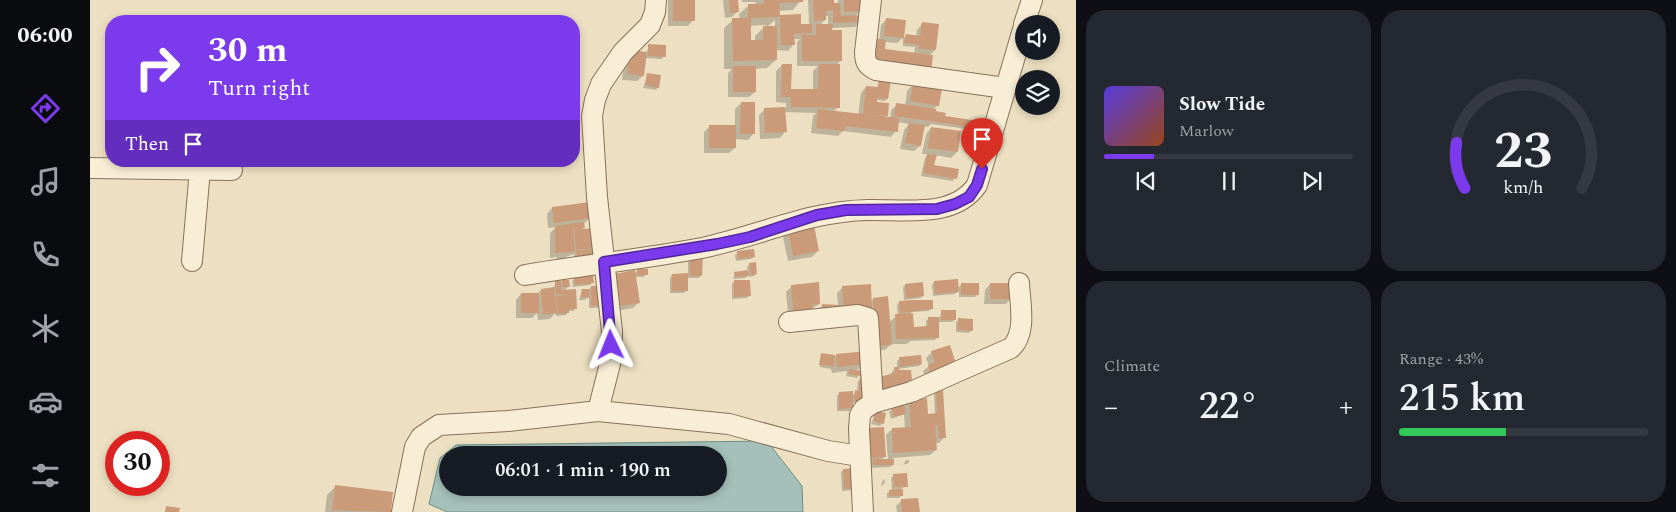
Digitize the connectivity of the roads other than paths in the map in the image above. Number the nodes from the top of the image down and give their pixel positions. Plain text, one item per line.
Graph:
1 (656, 0) edge
2 (871, 0) edge
3 (1032, 0) edge
4 (1027, 15) edge
5 (1015, 55) edge
6 (1005, 88) junction
7 (90, 168) edge
8 (200, 169) junction
9 (232, 170) dead end
10 (192, 261) dead end
11 (604, 262) junction
12 (525, 275) dead end
13 (1019, 283) dead end
14 (789, 322) dead end
15 (873, 403) junction
16 (598, 411) junction
17 (860, 456) junction
18 (402, 512) edge
19 (864, 512) edge

1 - 11 street
2 - 6 street
3 - 4 street
5 - 6 street
6 - 11 street
7 - 8 street
8 - 9 street
8 - 10 street
11 - 12 street
11 - 16 street
13 - 15 street
14 - 15 street
15 - 17 street
16 - 17 street
16 - 18 street
17 - 19 street

